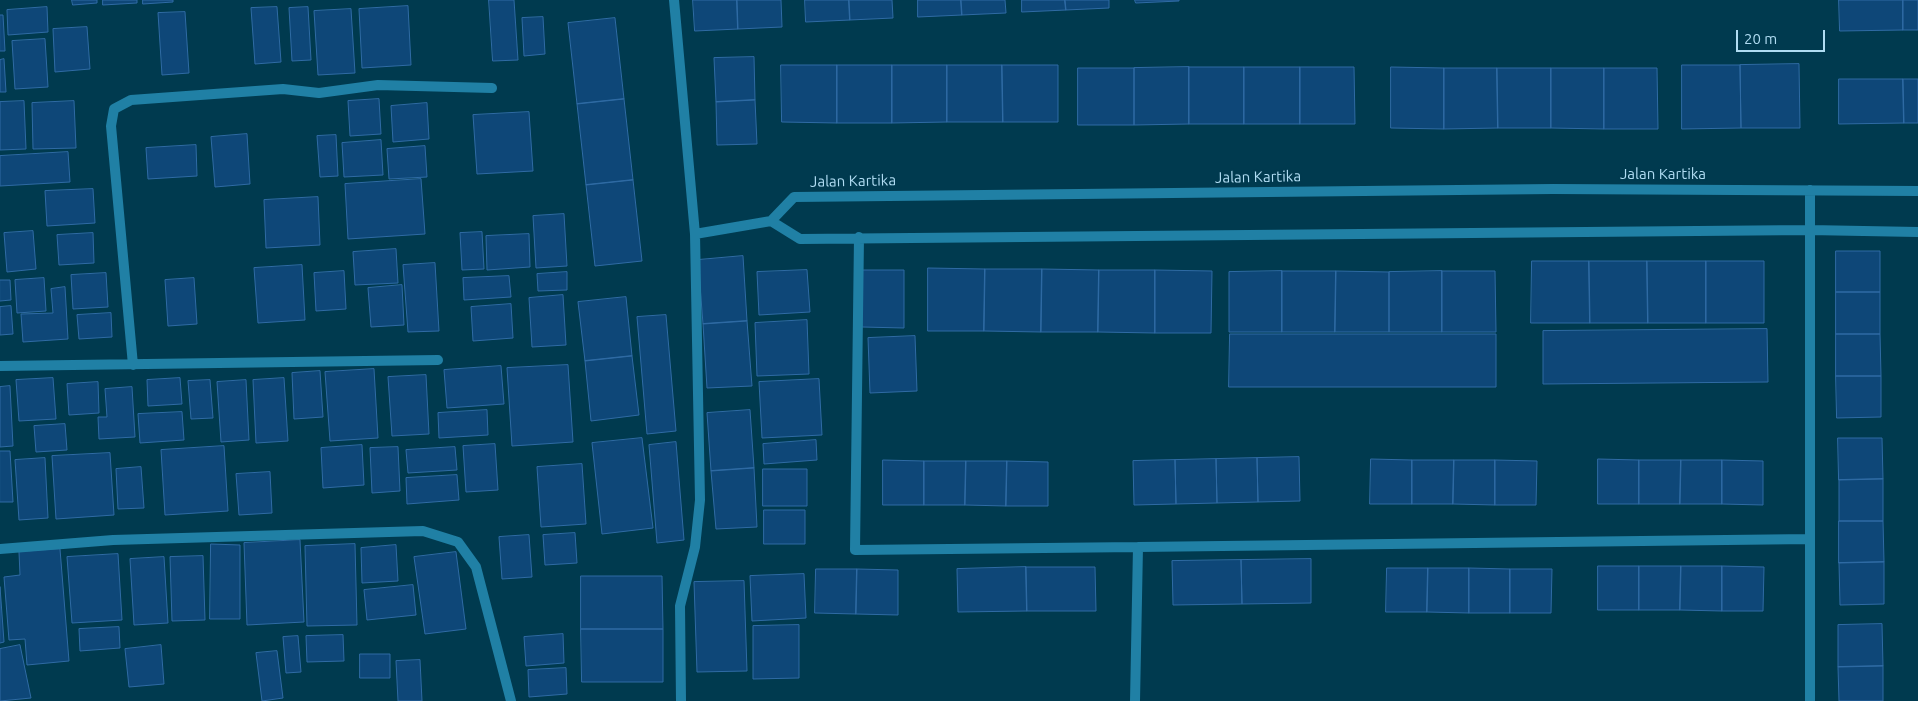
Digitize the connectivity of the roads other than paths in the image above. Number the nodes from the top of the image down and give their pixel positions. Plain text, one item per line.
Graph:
1 (674, 0) edge
2 (492, 88) dead end
3 (1810, 190) junction
4 (1918, 191) edge
5 (770, 221) junction
6 (1809, 230) junction
7 (1918, 232) edge
8 (695, 234) junction
9 (859, 237) junction
10 (438, 360) dead end
11 (133, 365) junction
12 (0, 366) edge
13 (1810, 539) junction
14 (1138, 547) junction
15 (0, 549) edge
16 (511, 701) edge
17 (681, 701) edge
18 (1135, 701) edge
19 (1810, 701) edge

1 - 8 street
2 - 11 street
3 - 4 street, Jalan Kartika
3 - 5 street, Jalan Kartika
3 - 6 street
5 - 8 street
5 - 9 street
6 - 7 street
6 - 9 street
6 - 13 street
8 - 17 street
9 - 14 street
10 - 11 street
11 - 12 street
13 - 14 street
13 - 19 street
14 - 18 street
15 - 16 street

